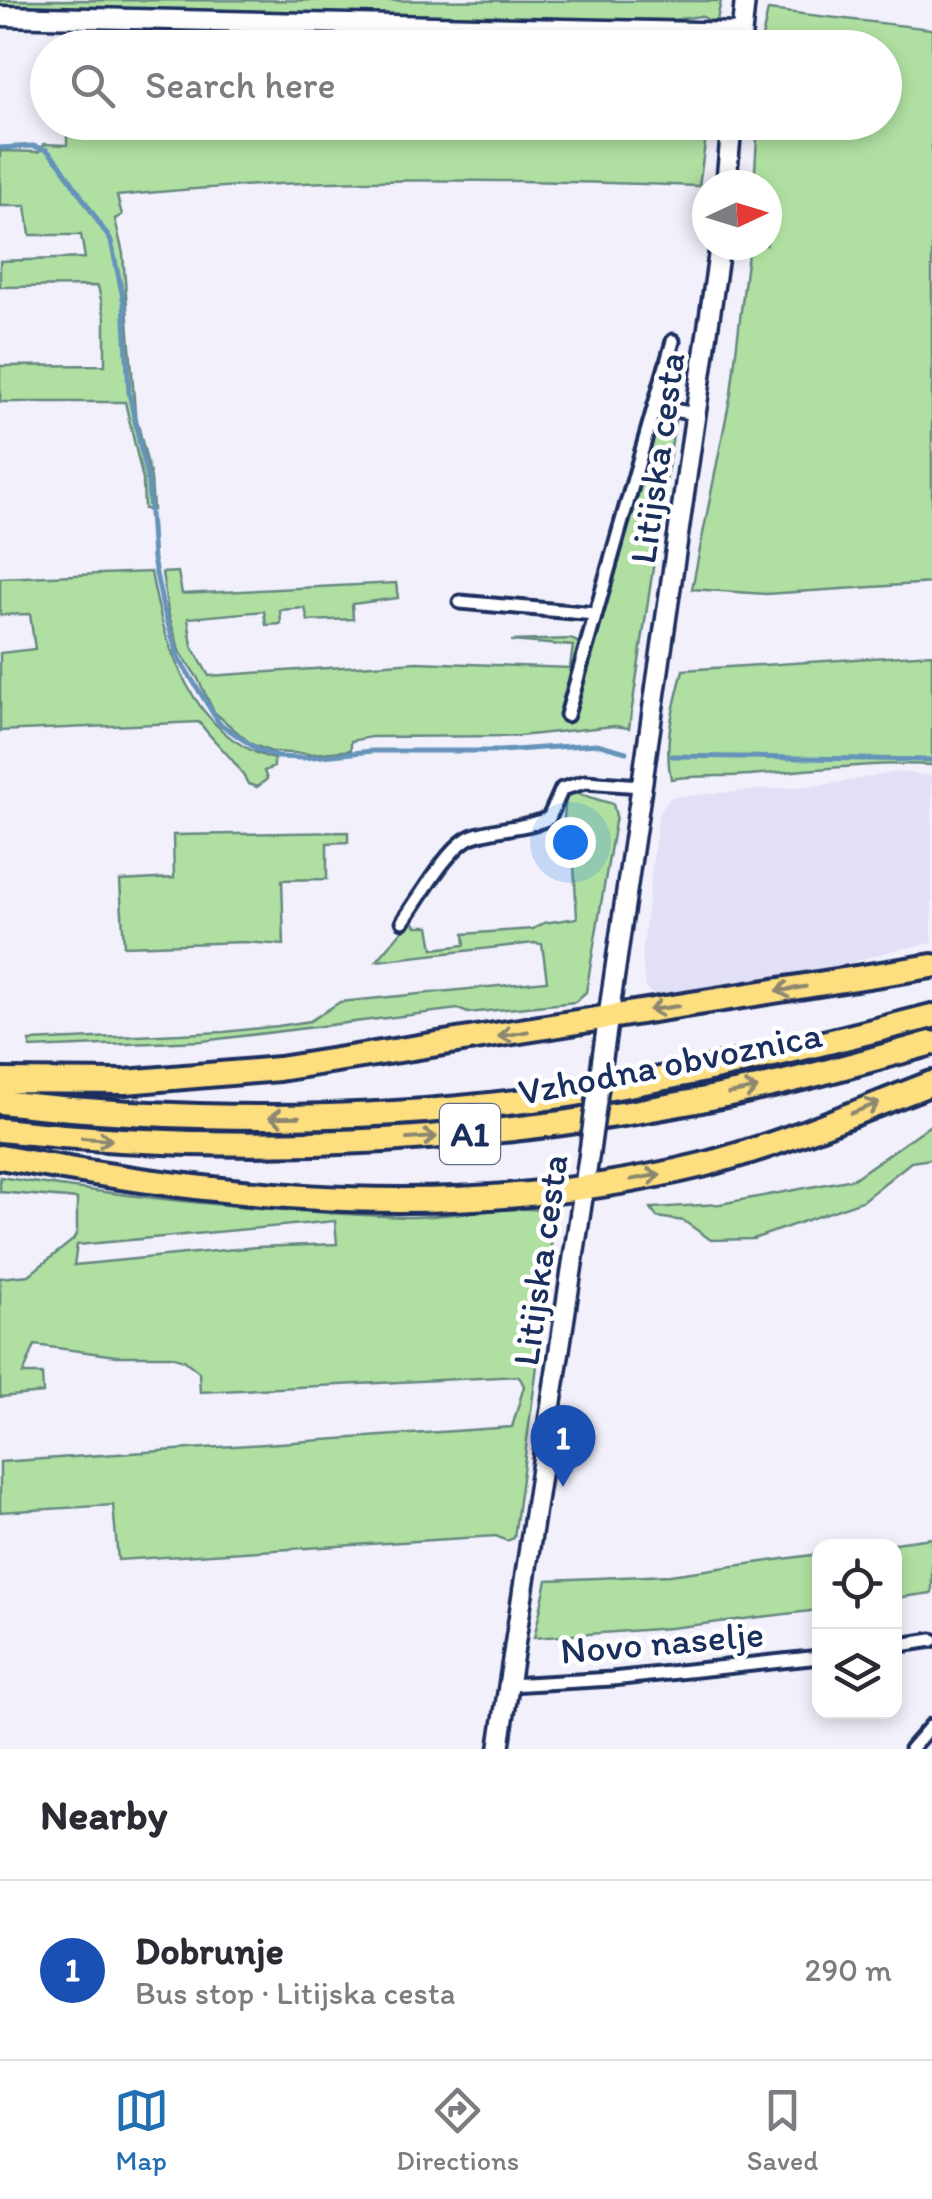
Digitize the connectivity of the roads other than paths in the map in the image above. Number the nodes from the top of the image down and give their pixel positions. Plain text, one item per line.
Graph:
1 (745, 0) edge
2 (0, 16) edge
3 (432, 30) edge
4 (741, 30) edge
5 (730, 140) edge
6 (727, 170) edge
7 (718, 260) edge
8 (673, 340) dead end
9 (655, 407) junction
10 (696, 414) junction
11 (460, 602) dead end
12 (595, 614) junction
13 (567, 715) dead end
14 (642, 786) junction
15 (403, 921) dead end
16 (932, 966) edge
17 (608, 1016) junction
18 (932, 1016) edge
19 (932, 1043) edge
20 (0, 1081) edge
21 (932, 1084) edge
22 (0, 1102) edge
23 (0, 1130) edge
24 (0, 1156) edge
25 (584, 1189) junction
26 (932, 1640) edge
27 (902, 1645) edge
28 (812, 1658) edge
29 (509, 1684) junction
30 (932, 1725) edge
31 (499, 1749) edge
32 (911, 1749) edge

1 - 4 main road
2 - 3 main road
5 - 6 main road
7 - 10 main road, Litijska cesta
8 - 9 street
9 - 10 street
9 - 12 street
10 - 14 main road, Litijska cesta
11 - 12 street
12 - 13 street
14 - 15 street
14 - 17 main road, Litijska cesta
16 -> 17 highway
17 -> 20 highway
17 - 25 main road, Litijska cesta, bridge
18 -> 22 highway, Vzhodna obvoznica / A1
23 -> 19 highway, Vzhodna obvoznica / A1
25 -> 21 highway
24 - 25 highway
25 - 29 main road, Litijska cesta
26 - 27 street
28 - 29 street, Novo naselje
29 - 31 main road, Litijska cesta
30 - 32 street

